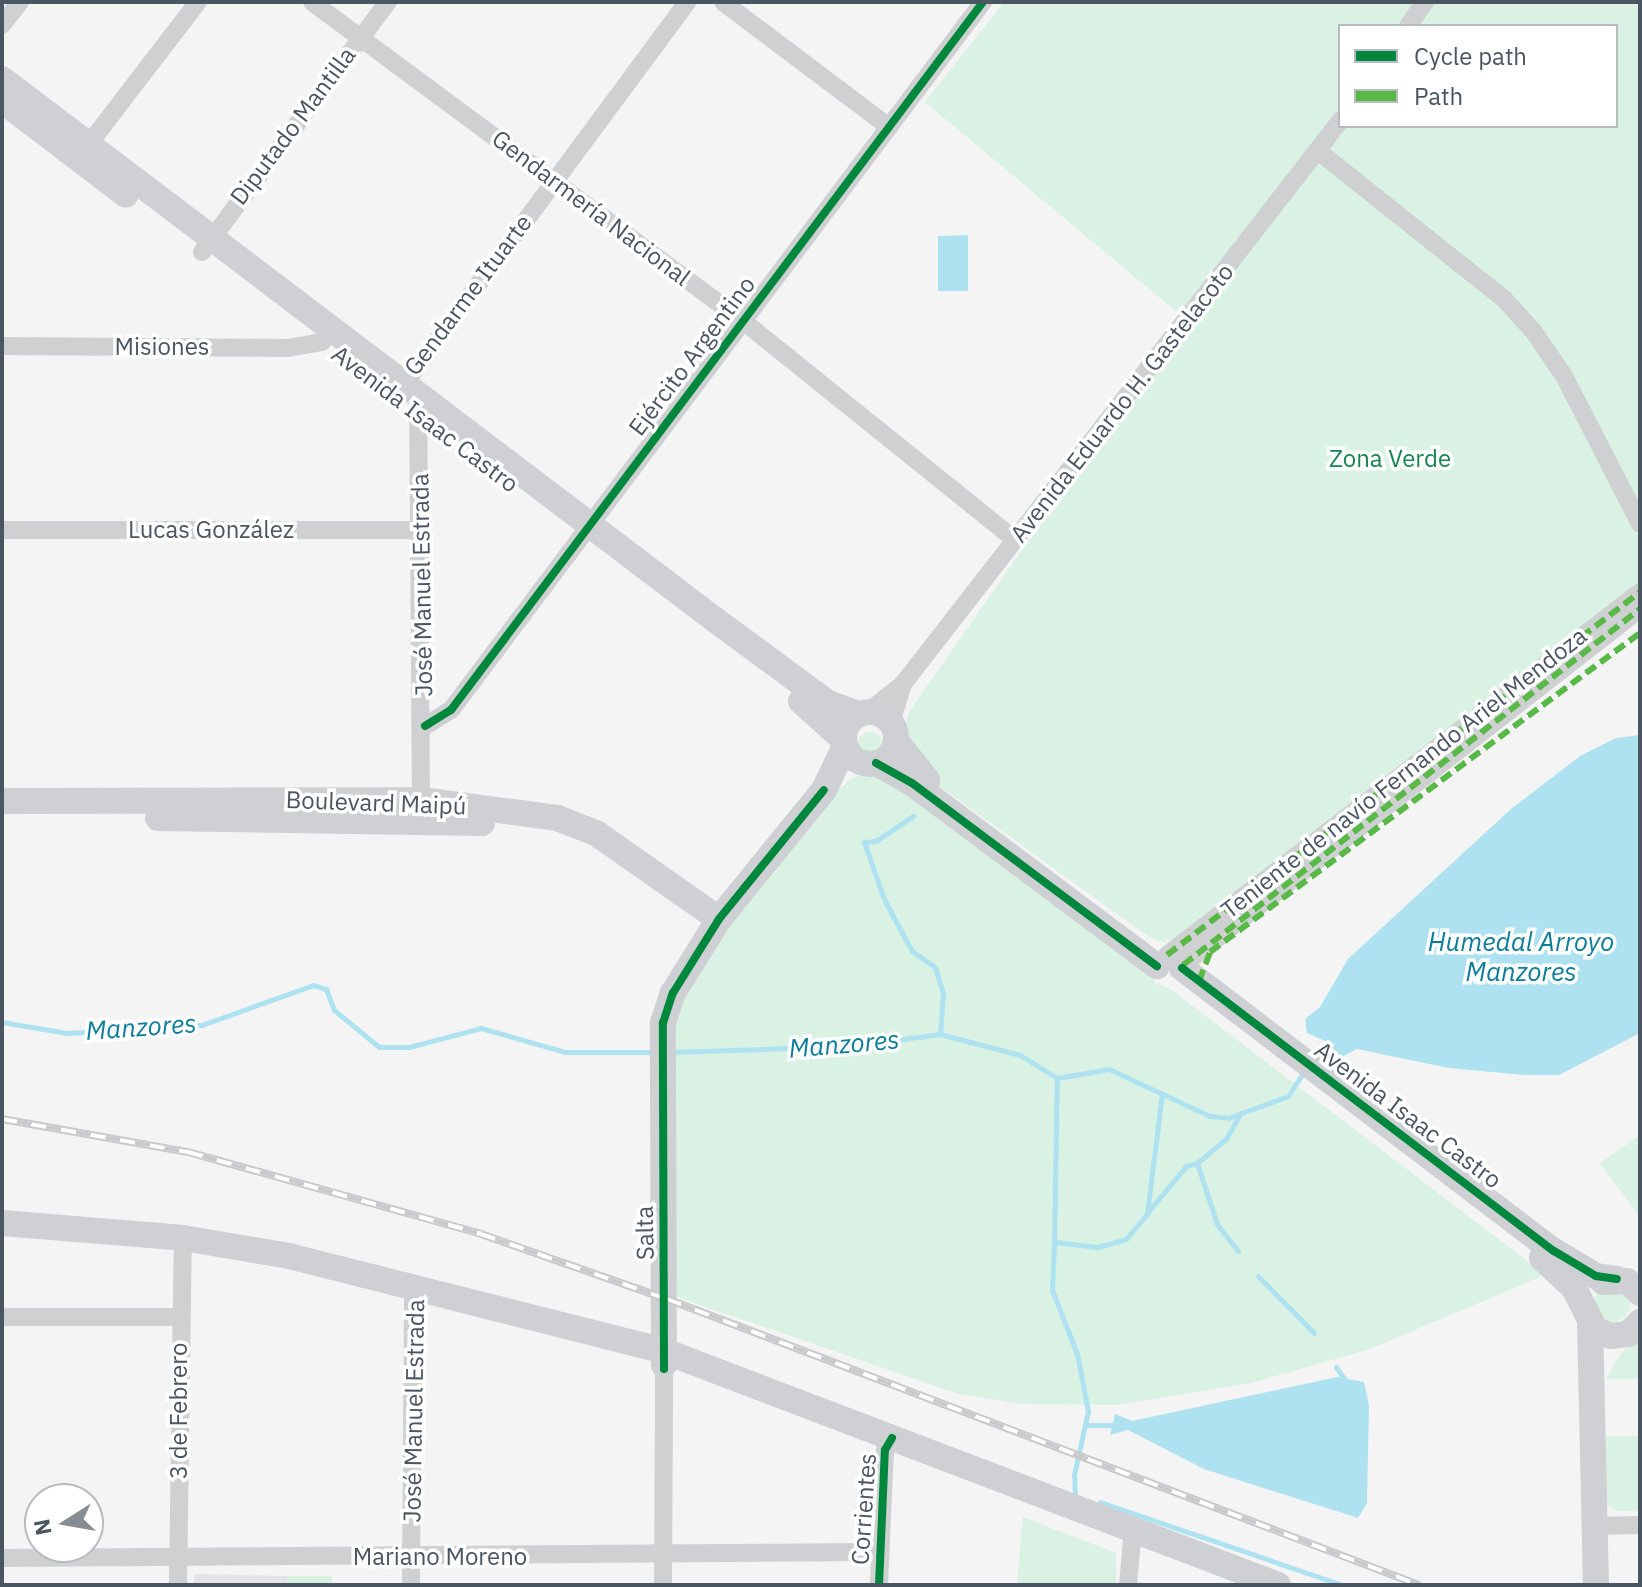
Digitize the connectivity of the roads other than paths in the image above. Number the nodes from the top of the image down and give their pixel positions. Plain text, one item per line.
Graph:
1 (20, 2) edge
2 (198, 2) edge
3 (312, 2) edge
4 (388, 2) edge
5 (687, 2) edge
6 (723, 2) edge
7 (983, 2) edge
8 (1425, 2) edge
9 (1409, 24) edge
10 (2, 25) edge
11 (360, 38) junction
12 (2, 79) edge
13 (2, 101) edge
14 (1338, 124) edge
15 (889, 127) junction
16 (83, 151) junction
17 (1318, 151) junction
18 (555, 179) junction
19 (206, 244) junction
20 (743, 321) junction
21 (322, 342) junction
22 (2, 346) edge
23 (399, 390) junction
24 (422, 408) junction
25 (1640, 524) edge
26 (2, 530) edge
27 (420, 530) junction
28 (586, 531) junction
29 (1015, 540) junction
30 (1640, 592) edge
31 (1640, 609) edge
32 (878, 722) junction
33 (425, 726) junction
34 (858, 753) junction
35 (2, 801) edge
36 (199, 809) junction
37 (422, 809) junction
38 (2, 818) edge
39 (714, 927) junction
40 (1172, 965) junction
41 (1369, 1118) junction
42 (2, 1223) edge
43 (2, 1238) edge
44 (182, 1246) junction
45 (1631, 1284) edge
46 (416, 1293) junction
47 (2, 1317) edge
48 (179, 1317) junction
49 (1589, 1318) junction
50 (1637, 1325) edge
51 (664, 1360) junction
52 (1594, 1376) junction
53 (888, 1444) junction
54 (1640, 1525) edge
55 (1597, 1526) junction
56 (1131, 1535) junction
57 (878, 1552) junction
58 (663, 1555) junction
59 (178, 1557) junction
60 (2, 1558) edge
61 (411, 1558) junction
62 (178, 1585) edge
63 (411, 1585) edge
64 (663, 1585) edge
65 (879, 1585) edge
66 (1128, 1585) edge
67 (1238, 1585) edge
68 (1278, 1585) edge
69 (1596, 1585) edge

1 - 10 street
2 - 16 street
3 - 11 street, Gendarmería Nacional
4 - 11 street, Diputado Mantilla
5 - 18 street, Gendarme Ituarte
6 - 15 street
7 - 15 street, Ejército Argentino
8 - 9 street
11 - 18 street, Gendarmería Nacional
11 - 19 street, Diputado Mantilla
12 - 16 main road, Avenida Isaac Castro
13 - 16 main road, Avenida Isaac Castro
14 - 17 street, Avenida Eduardo H. Gastelacoto
15 - 20 street, Ejército Argentino
16 - 19 main road, Avenida Isaac Castro
17 - 25 street
17 - 29 street, Avenida Eduardo H. Gastelacoto
18 - 20 street, Gendarmería Nacional
18 - 23 street, Gendarme Ituarte
19 - 21 main road, Avenida Isaac Castro
19 - 23 main road, Avenida Isaac Castro
20 - 28 street, Ejército Argentino
20 - 29 street, Gendarmería Nacional
21 - 22 street, Misiones
21 - 23 main road, Avenida Isaac Castro
23 - 24 main road, Avenida Isaac Castro
24 - 27 street, José Manuel Estrada
24 - 28 main road, Avenida Isaac Castro
26 - 27 street, Lucas González
27 - 33 street, José Manuel Estrada
28 - 32 main road, Avenida Isaac Castro
28 - 33 street, Ejército Argentino
28 - 34 main road, Avenida Isaac Castro
29 - 32 street, Avenida Eduardo H. Gastelacoto
30 - 40 street, Teniente de navío Fernando Ariel Mendoza
31 - 40 street, Teniente de navío Fernando Ariel Mendoza
32 - 34 main road
32 - 34 main road
32 - 40 main road, Avenida Isaac Castro
33 - 37 street, José Manuel Estrada
34 - 39 main road
34 - 40 main road, Avenida Isaac Castro
35 - 36 main road, Boulevard Maipú
36 - 37 main road, Boulevard Maipú
36 - 38 main road, Boulevard Maipú
37 - 39 main road, Boulevard Maipú
39 - 51 main road, Salta
40 - 41 main road, Avenida Isaac Castro
41 - 45 main road, Avenida Isaac Castro
41 - 49 main road, Avenida Isaac Castro
42 - 44 main road
43 - 44 main road
44 - 46 main road
44 - 48 street, 3 de Febrero
45 - 49 main road
46 - 51 main road
46 - 61 street, José Manuel Estrada
47 - 48 street
48 - 59 street, 3 de Febrero
49 - 50 main road
49 - 52 main road
50 - 52 main road
51 - 53 main road
51 - 58 street, Salta
52 - 55 main road
53 - 56 main road
53 - 57 street, Corrientes
54 - 55 street
55 - 69 main road
56 - 66 street
56 - 67 main road
56 - 68 main road
57 - 58 street, Mariano Moreno
57 - 65 street, Corrientes
58 - 61 street, Mariano Moreno
58 - 64 street, Salta
59 - 60 street, Mariano Moreno
59 - 61 street, Mariano Moreno
59 - 62 street, 3 de Febrero
61 - 63 street, José Manuel Estrada

